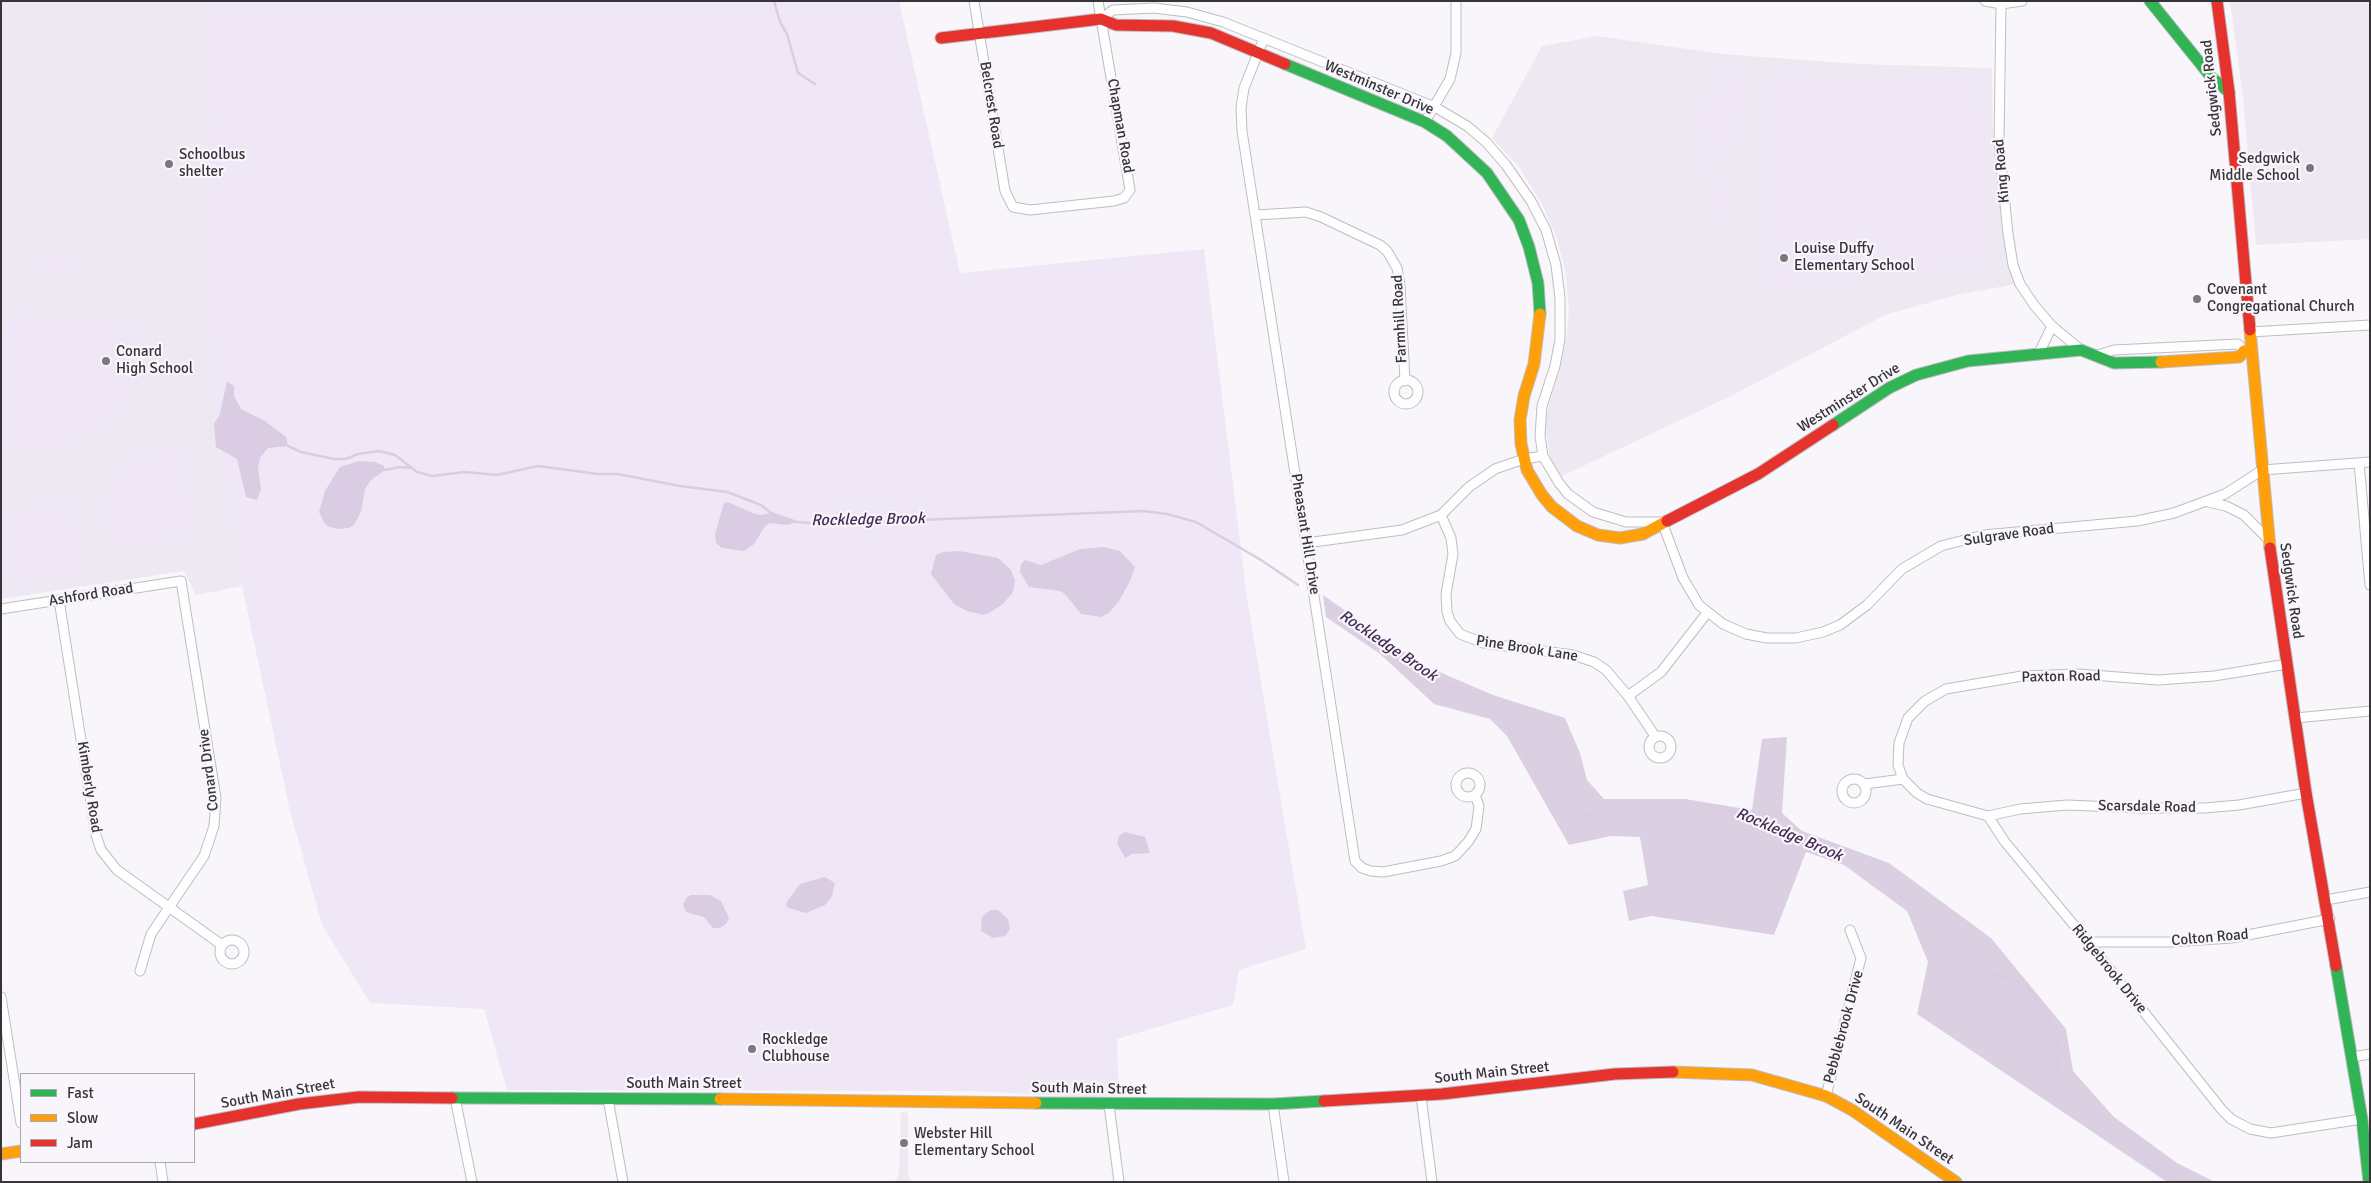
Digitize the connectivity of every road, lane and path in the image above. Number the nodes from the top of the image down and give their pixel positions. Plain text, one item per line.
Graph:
1 (974, 1) edge
2 (1098, 1) edge
3 (1456, 1) edge
4 (1985, 1) edge
5 (2022, 1) edge
6 (2217, 1) edge
7 (2152, 2) edge
8 (2001, 4) junction
9 (1102, 20) junction
10 (980, 35) junction
11 (941, 38) dead end
12 (1264, 38) junction
13 (1257, 54) junction
14 (2229, 92) junction
15 (1435, 107) junction
16 (1425, 122) junction
17 (1013, 206) joint
18 (1256, 215) junction
19 (2370, 325) edge
20 (2052, 326) junction
21 (2250, 332) junction
22 (2081, 350) junction
23 (2247, 350) junction
24 (2038, 355) junction
25 (1404, 381) dead end
26 (1543, 456) junction
27 (1524, 459) junction
28 (2370, 462) edge
29 (2359, 463) junction
30 (2262, 470) junction
31 (2208, 502) junction
32 (1441, 515) junction
33 (1662, 522) junction
34 (2269, 540) junction
35 (1306, 543) junction
36 (181, 581) joint
37 (2370, 584) edge
38 (59, 600) junction
39 (1, 609) edge
40 (1707, 613) junction
41 (2287, 664) junction
42 (1628, 696) junction
43 (2370, 711) edge
44 (2294, 718) junction
45 (1655, 736) dead end
46 (1904, 779) junction
47 (1865, 784) dead end
48 (2306, 793) junction
49 (1475, 795) dead end
50 (1988, 816) junction
51 (2370, 892) edge
52 (2326, 900) junction
53 (170, 907) junction
54 (2330, 919) junction
55 (1850, 930) dead end
56 (2088, 942) junction
57 (222, 945) dead end
58 (140, 971) dead end
59 (1, 997) edge
60 (2370, 1054) edge
61 (2352, 1057) junction
62 (1420, 1096) junction
63 (1826, 1096) junction
64 (456, 1098) junction
65 (608, 1099) junction
66 (1273, 1104) junction
67 (1109, 1105) junction
68 (20, 1117) edge
69 (2362, 1119) junction
70 (195, 1124) edge
71 (20, 1151) edge
72 (1, 1154) edge
73 (160, 1163) edge
74 (163, 1182) edge
75 (472, 1182) edge
76 (623, 1182) edge
77 (1119, 1182) edge
78 (1284, 1182) edge
79 (1432, 1182) edge
80 (1956, 1182) edge
81 (2369, 1182) edge

1 - 10 street, Belcrest Road
2 - 9 street, Chapman Road
3 - 15 street
4 - 8 street
5 - 8 street
6 - 14 main road, Sedgwick Road
7 - 14 main road
8 - 20 street, King Road
9 - 10 main road, Westminster Drive
9 - 12 street, Westminster Drive
9 - 13 main road, Westminster Drive
9 - 17 street, Chapman Road
10 - 11 main road, Westminster Drive
10 - 17 street, Belcrest Road
12 - 13 street, Pheasant Hill Drive
12 - 15 street, Westminster Drive
13 - 16 main road, Westminster Drive
13 - 18 street, Pheasant Hill Drive
14 - 21 main road, Sedgwick Road
15 - 16 street
15 - 26 street, Westminster Drive
16 - 27 main road, Westminster Drive
18 - 25 street, Farmhill Road
18 - 35 street, Pheasant Hill Drive
19 - 21 street
20 - 22 street, King Road
20 - 24 street
21 - 23 main road, Sedgwick Road
22 - 23 main road, Westminster Drive
22 - 24 main road, Westminster Drive
23 - 30 main road, Sedgwick Road
24 - 33 main road, Westminster Drive
26 - 27 street
26 - 33 street, Westminster Drive
27 - 32 street
27 - 33 main road, Westminster Drive
28 - 29 street
29 - 30 street
29 - 37 street
30 - 31 street, Sulgrave Road
30 - 34 main road, Sedgwick Road
31 - 34 street
31 - 40 street, Sulgrave Road
32 - 35 street
32 - 42 street, Pine Brook Lane
33 - 40 street, Sulgrave Road
34 - 41 main road, Sedgwick Road
35 - 49 street, Pheasant Hill Drive
36 - 38 street, Ashford Road
36 - 53 street, Conard Drive
38 - 39 street, Ashford Road
38 - 53 street, Kimberly Road
40 - 42 street
41 - 44 main road, Sedgwick Road
41 - 46 street, Paxton Road
42 - 45 street, Pine Brook Lane
43 - 44 street
44 - 48 main road, Sedgwick Road
46 - 47 street
46 - 50 street
48 - 50 street, Scarsdale Road
48 - 52 main road, Sedgwick Road
50 - 56 street, Ridgebrook Drive
51 - 52 street
52 - 54 main road, Sedgwick Road
53 - 57 street, Kimberly Road
53 - 58 street, Conard Drive
54 - 56 street, Colton Road
54 - 61 main road, Sedgwick Road
55 - 63 street, Pebblebrook Drive
56 - 69 street, Ridgebrook Drive
59 - 68 street
60 - 61 street
61 - 69 main road, Sedgwick Road
62 - 63 main road, South Main Street
62 - 66 main road, South Main Street
62 - 79 street
63 - 80 main road, South Main Street
64 - 65 main road, South Main Street
64 - 70 main road, South Main Street
64 - 75 street
65 - 67 main road, South Main Street
65 - 76 street
66 - 67 main road, South Main Street
66 - 78 street
67 - 77 street
69 - 81 main road, Sedgwick Road
71 - 72 main road
73 - 74 street

